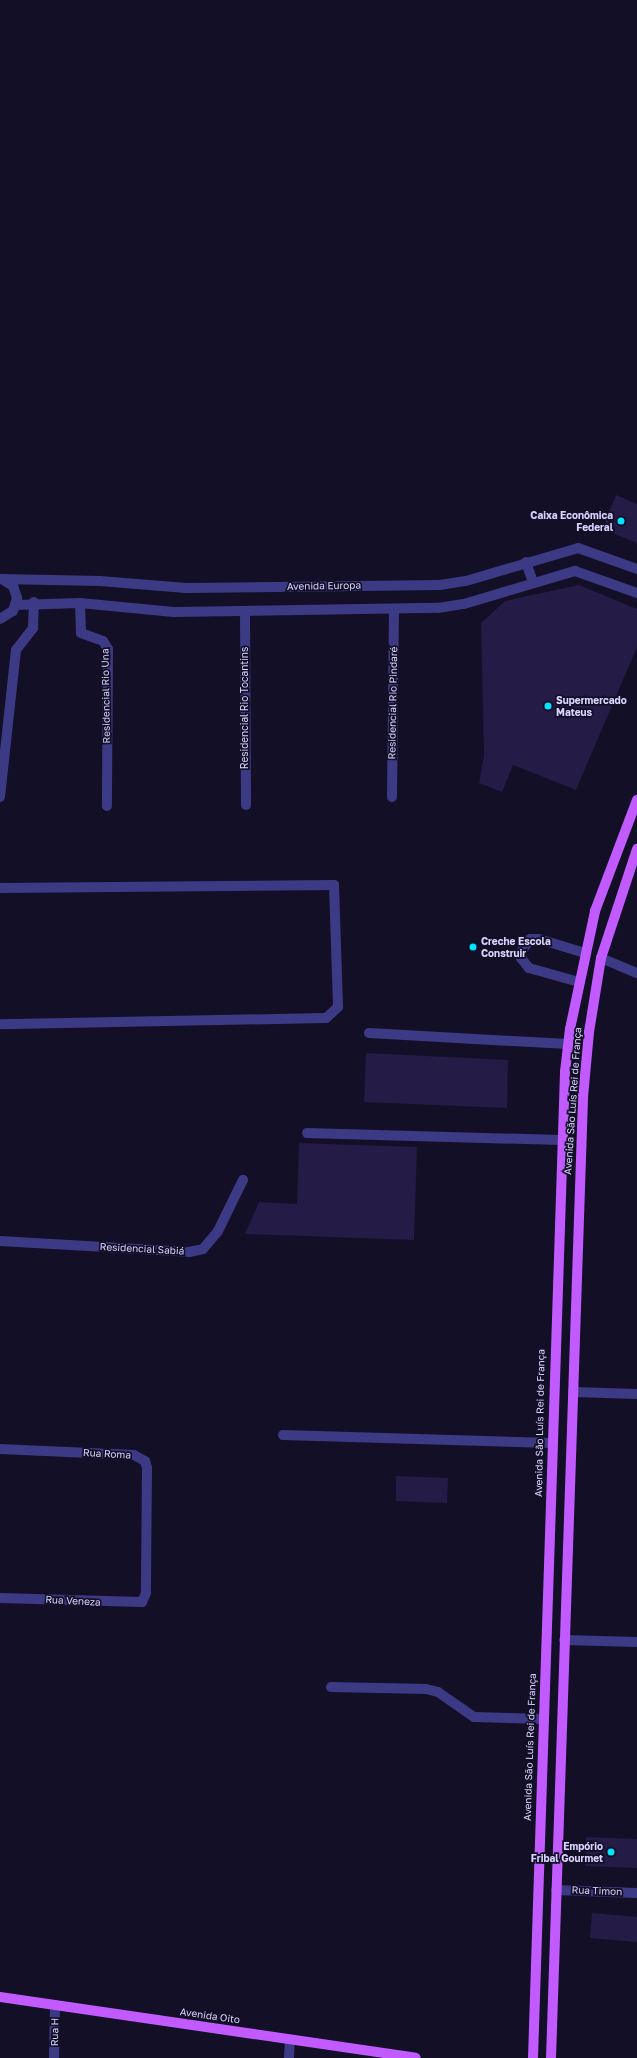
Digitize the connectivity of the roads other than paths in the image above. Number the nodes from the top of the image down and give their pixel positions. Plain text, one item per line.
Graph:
1 (526, 562) junction
2 (637, 568) edge
3 (1, 579) edge
4 (533, 582) junction
5 (637, 593) edge
6 (34, 602) junction
7 (80, 603) junction
8 (16, 605) junction
9 (394, 609) junction
10 (245, 611) junction
11 (0, 619) edge
12 (0, 797) edge
13 (392, 797) dead end
14 (637, 800) edge
15 (246, 805) dead end
16 (107, 806) dead end
17 (637, 849) edge
18 (0, 888) edge
19 (585, 953) junction
20 (601, 958) junction
21 (637, 973) edge
22 (579, 982) junction
23 (0, 1024) edge
24 (369, 1033) dead end
25 (568, 1044) junction
26 (307, 1133) dead end
27 (562, 1140) junction
28 (243, 1180) dead end
29 (0, 1241) edge
30 (573, 1392) junction
31 (637, 1394) edge
32 (283, 1435) dead end
33 (551, 1443) junction
34 (0, 1449) edge
35 (0, 1598) edge
36 (144, 1599) joint
37 (564, 1640) junction
38 (637, 1642) edge
39 (331, 1687) dead end
40 (543, 1719) junction
41 (556, 1890) junction
42 (637, 1893) edge
43 (0, 1997) edge
44 (55, 2005) junction
45 (290, 2040) junction
46 (54, 2058) edge
47 (289, 2058) edge
48 (416, 2058) edge
49 (533, 2058) edge
50 (551, 2058) edge

1 - 2 street, Avenida Europa
1 - 3 street, Avenida Europa
1 - 4 street
3 - 8 street, Avenida Europa
4 - 5 street
4 - 9 street
6 - 7 street
6 - 8 street
6 - 12 street
7 - 10 street
7 - 16 street, Residencial Rio Una
8 - 11 street
9 - 10 street
9 - 13 street, Residencial Rio Pindaré
10 - 15 street, Residencial Rio Tocantins
14 - 19 main road, Avenida São Luís Rei de França
17 - 20 main road, Avenida São Luís Rei de França
18 - 23 street
19 - 22 main road, Avenida São Luís Rei de França
19 - 22 street
20 - 21 street
20 - 30 main road, Avenida São Luís Rei de França
22 - 25 main road, Avenida São Luís Rei de França
24 - 25 street
25 - 27 main road, Avenida São Luís Rei de França
26 - 27 street
27 - 33 main road, Avenida São Luís Rei de França
28 - 29 street, Residencial Sabiá
30 - 31 street
30 - 37 main road, Avenida São Luís Rei de França
32 - 33 street
33 - 40 main road, Avenida São Luís Rei de França
34 - 36 street, Rua Roma
35 - 36 street, Rua Veneza
37 - 38 street
37 - 41 main road, Avenida São Luís Rei de França
39 - 40 street
40 - 49 main road, Avenida São Luís Rei de França
41 - 42 street, Rua Timon
41 - 50 main road, Avenida São Luís Rei de França
43 - 44 main road, Avenida Oito
44 - 45 main road, Avenida Oito
44 - 46 street, Rua H
45 - 47 street
45 - 48 main road, Avenida Oito

